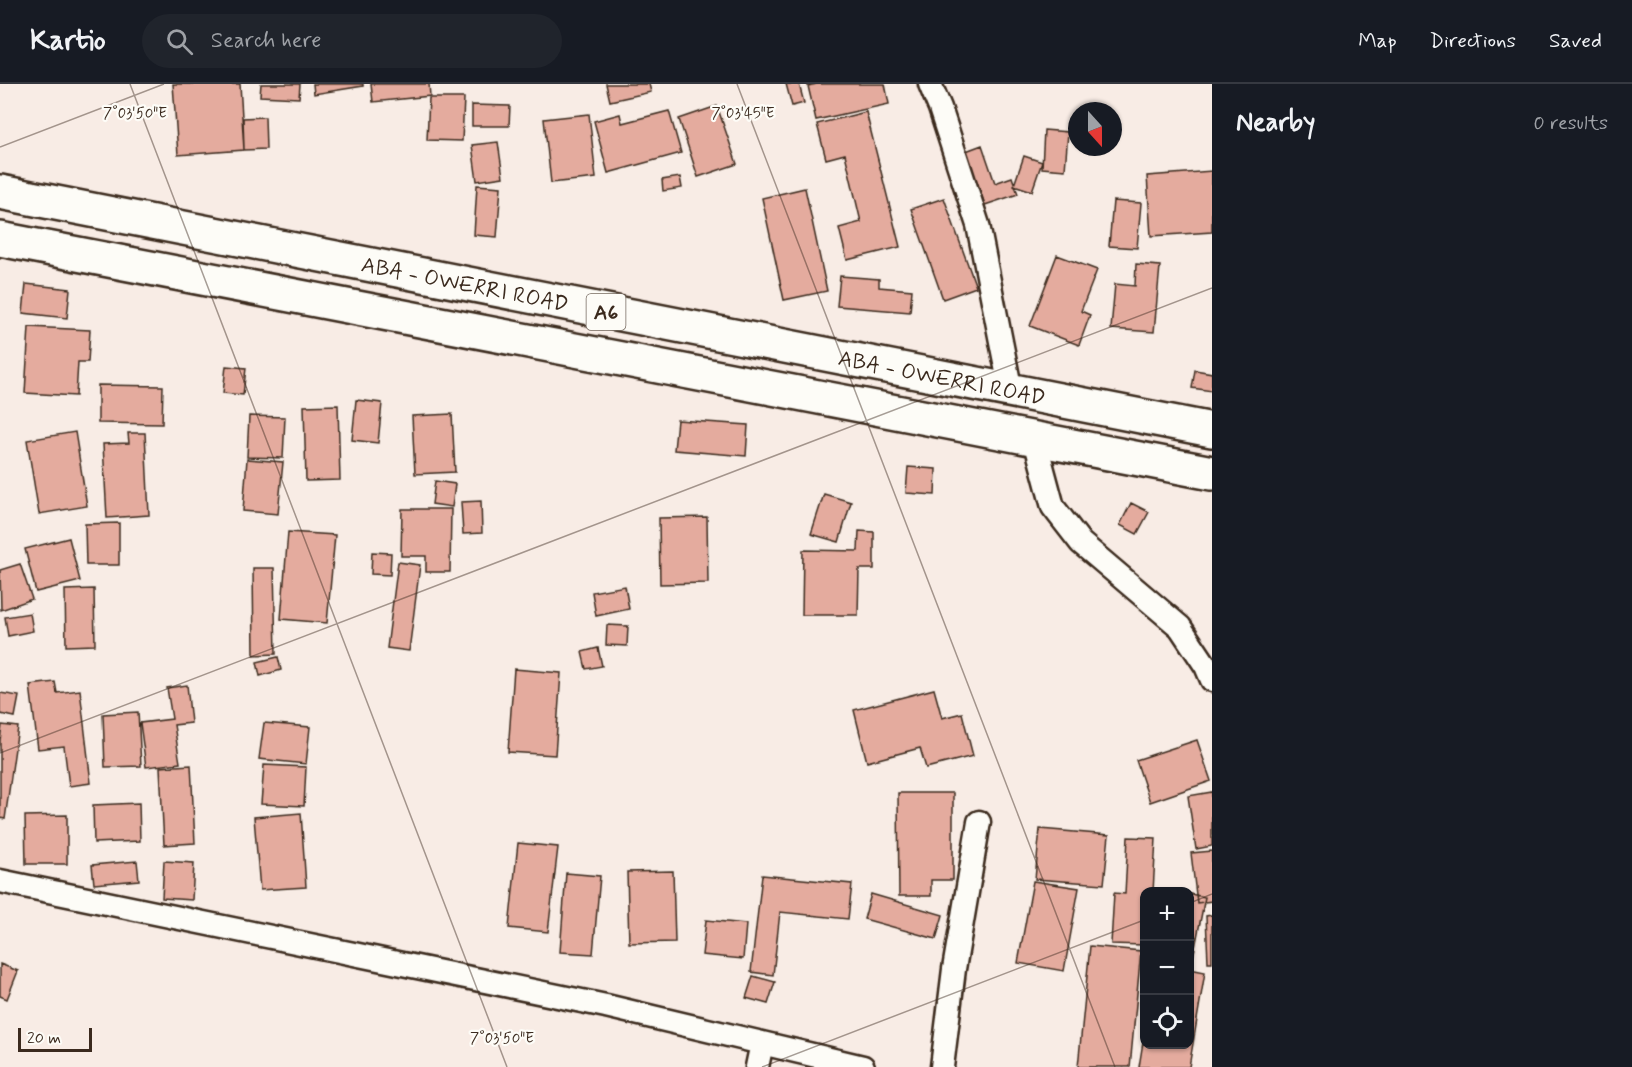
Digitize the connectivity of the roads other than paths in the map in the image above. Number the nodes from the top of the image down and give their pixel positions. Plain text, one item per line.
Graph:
1 (930, 84) edge
2 (0, 192) edge
3 (0, 239) edge
4 (1011, 392) junction
5 (1212, 430) edge
6 (1035, 440) junction
7 (1212, 473) edge
8 (1212, 680) edge
9 (980, 822) dead end
10 (0, 881) edge
11 (762, 1043) junction
12 (757, 1067) edge
13 (863, 1067) edge
14 (942, 1067) edge

1 - 4 street
2 - 4 highway, ABA - OWERRI ROAD / A6
3 - 6 highway, ABA - OWERRI ROAD / A6
4 - 5 highway, ABA - OWERRI ROAD / A6
6 - 7 highway, ABA - OWERRI ROAD / A6
6 - 8 street
9 - 14 street
10 - 11 street
11 - 12 street
11 - 13 street

